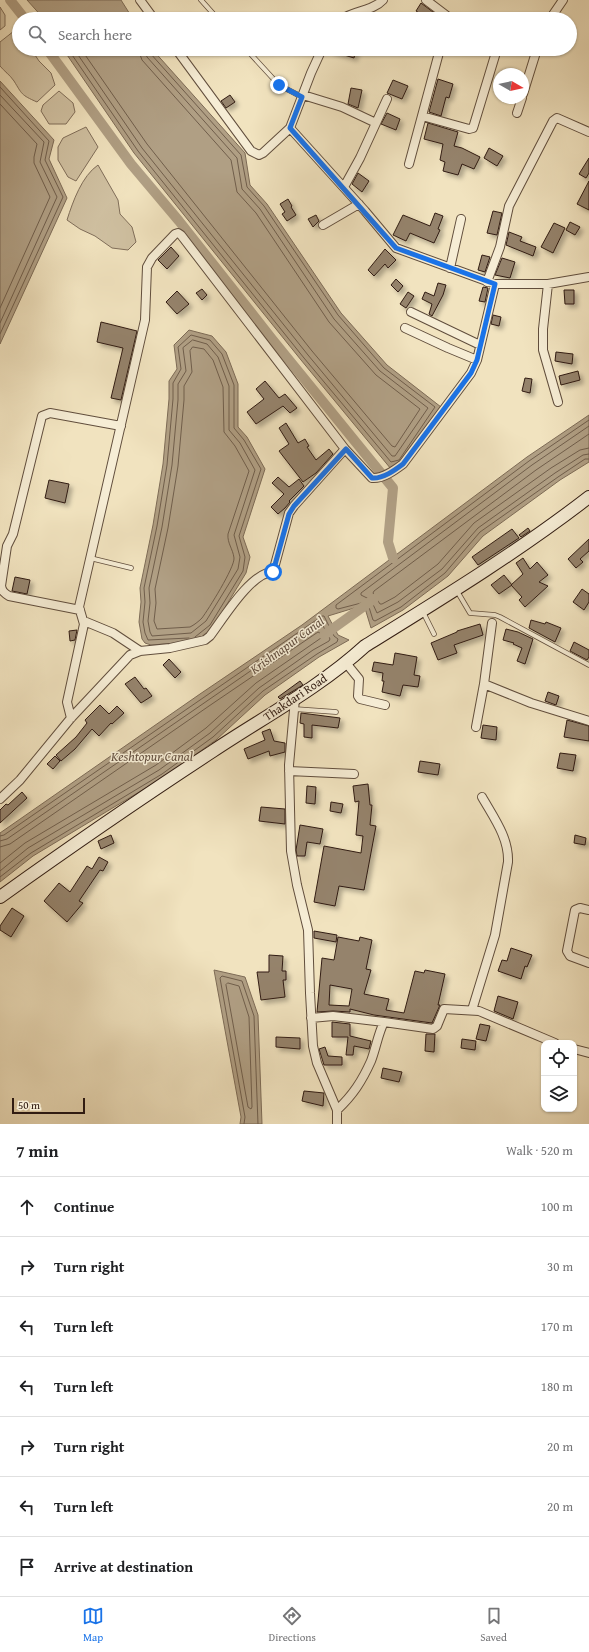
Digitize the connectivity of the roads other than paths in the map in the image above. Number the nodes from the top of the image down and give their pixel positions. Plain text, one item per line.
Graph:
1 (140, 0) edge
2 (201, 0) edge
3 (383, 0) edge
4 (426, 0) edge
5 (563, 0) edge
6 (149, 12) edge
7 (212, 12) edge
8 (356, 12) edge
9 (442, 12) edge
10 (555, 12) edge
11 (181, 56) edge
12 (252, 56) edge
13 (319, 56) edge
14 (438, 56) edge
15 (495, 56) edge
16 (535, 56) edge
17 (529, 75) edge
18 (302, 96) junction
19 (386, 99) dead end
20 (520, 104) edge
21 (517, 113) dead end
22 (422, 116) junction
23 (376, 123) junction
24 (290, 128) junction
25 (589, 132) edge
26 (409, 164) dead end
27 (344, 187) junction
28 (359, 204) junction
29 (461, 220) dead end
30 (323, 225) dead end
31 (450, 268) junction
32 (589, 277) edge
33 (491, 283) junction
34 (548, 284) junction
35 (412, 312) dead end
36 (405, 328) dead end
37 (480, 345) junction
38 (477, 360) junction
39 (558, 402) dead end
40 (121, 426) junction
41 (346, 449) junction
42 (589, 497) edge
43 (90, 558) junction
44 (131, 568) dead end
45 (456, 589) junction
46 (80, 610) junction
47 (422, 610) junction
48 (84, 621) junction
49 (492, 623) dead end
50 (434, 634) dead end
51 (140, 651) junction
52 (346, 663) junction
53 (589, 664) edge
54 (484, 684) junction
55 (294, 704) junction
56 (385, 705) dead end
57 (336, 712) dead end
58 (71, 718) junction
59 (589, 721) edge
60 (476, 727) dead end
61 (289, 771) junction
62 (354, 774) dead end
63 (482, 797) dead end
64 (0, 799) edge
65 (0, 897) edge
66 (589, 910) edge
67 (589, 963) edge
68 (472, 1010) junction
69 (311, 1018) junction
70 (384, 1022) junction
71 (548, 1040) edge
72 (577, 1050) edge
73 (589, 1053) edge
74 (337, 1110) junction
75 (337, 1124) edge

1 - 6 street
2 - 7 lane
3 - 8 street
4 - 9 street
5 - 10 street
11 - 24 street
12 - 18 lane
13 - 18 street
14 - 22 street
15 - 22 street
16 - 17 street
18 - 23 street
18 - 24 street
19 - 23 street
20 - 21 street
22 - 26 street
23 - 27 street
24 - 27 street
25 - 33 street
27 - 28 street
28 - 30 street
28 - 31 street
29 - 31 street
31 - 33 street
32 - 34 street
33 - 34 street
33 - 37 street
34 - 39 street
35 - 37 street
36 - 38 street
37 - 38 street
38 - 41 street
40 - 41 street
40 - 43 street
40 - 46 street
41 - 51 street
42 - 45 street, Thakdari Road
43 - 44 lane
43 - 46 street
45 - 47 street, Thakdari Road
45 - 53 lane
46 - 48 street
47 - 50 lane
47 - 52 street, Thakdari Road
48 - 51 street
48 - 58 street
49 - 54 street
51 - 58 street
52 - 55 street, Thakdari Road
52 - 56 street
54 - 59 street
54 - 60 street
55 - 57 lane
55 - 61 street
55 - 65 street, Thakdari Road
58 - 64 street
61 - 62 street
61 - 69 street
63 - 68 street
66 - 67 street
68 - 70 street
68 - 71 street
69 - 70 street
69 - 74 street
70 - 74 street
72 - 73 street
74 - 75 street

